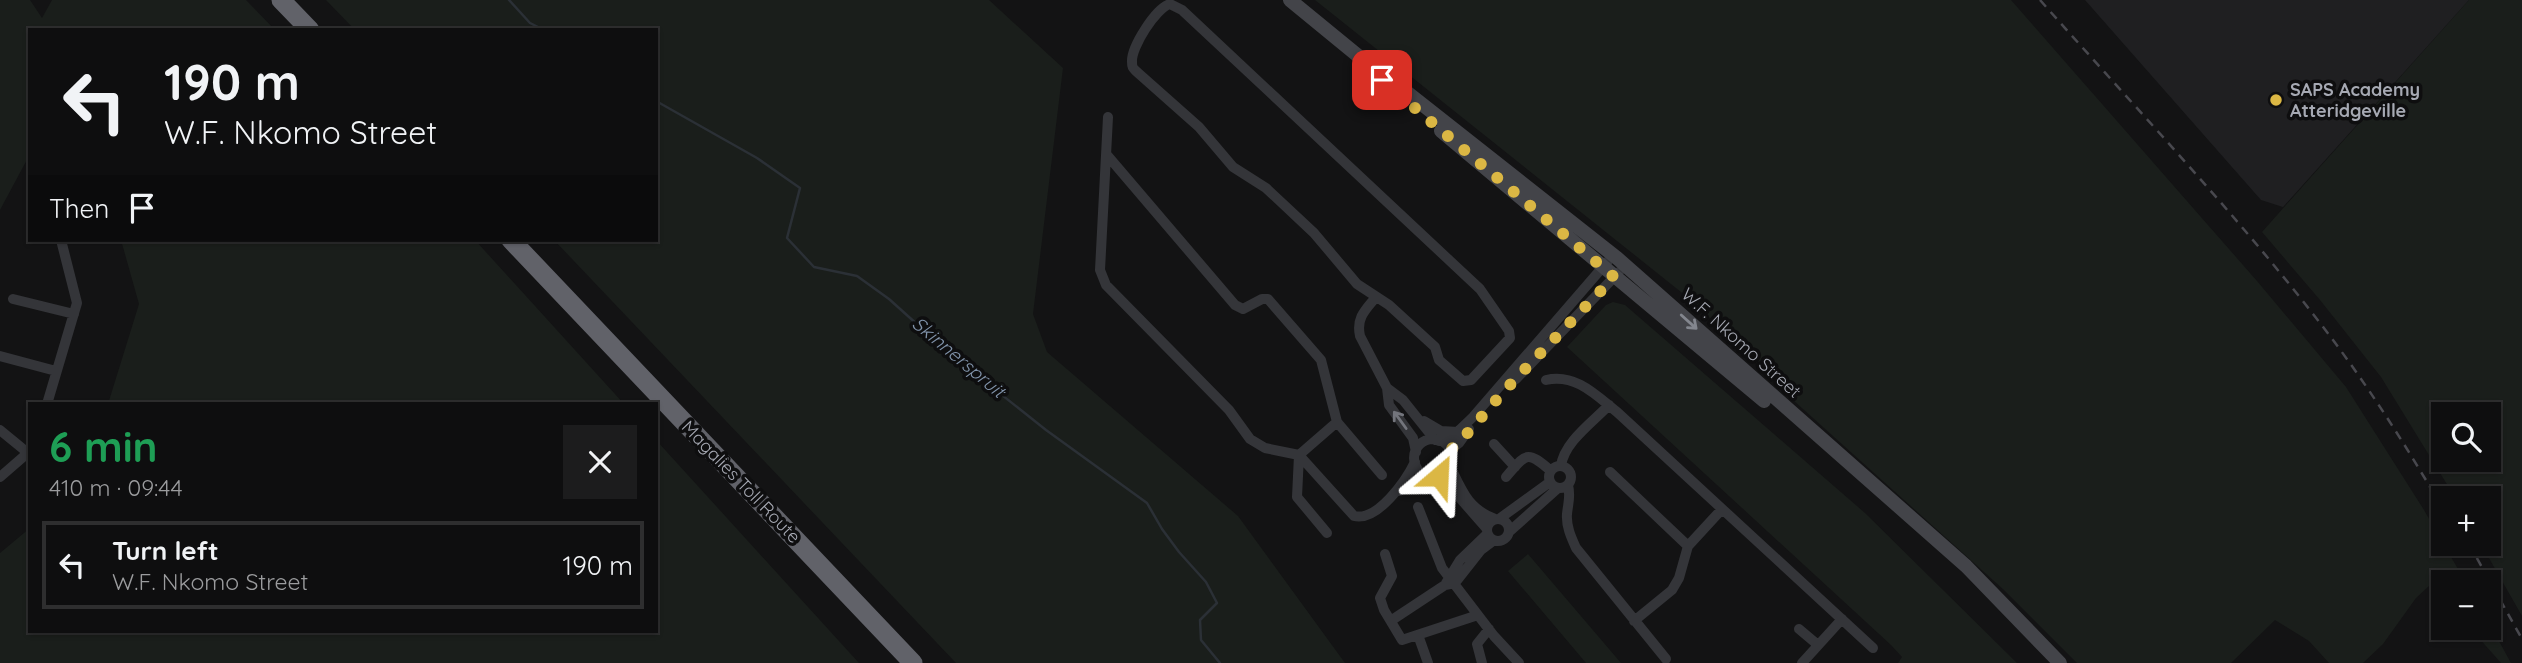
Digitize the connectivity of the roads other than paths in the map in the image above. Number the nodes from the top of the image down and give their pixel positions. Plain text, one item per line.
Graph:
1 (267, 0) edge
2 (281, 0) edge
3 (1290, 0) edge
4 (294, 28) edge
5 (308, 28) edge
6 (1379, 73) junction
7 (1108, 117) dead end
8 (1107, 155) junction
9 (62, 242) edge
10 (499, 242) edge
11 (513, 242) edge
12 (1613, 254) junction
13 (1625, 265) junction
14 (1608, 272) junction
15 (1376, 297) junction
16 (13, 299) dead end
17 (74, 314) junction
18 (0, 356) edge
19 (57, 371) junction
20 (1546, 380) dead end
21 (1387, 388) junction
22 (48, 402) edge
23 (652, 402) edge
24 (1609, 405) junction
25 (658, 408) edge
26 (1414, 413) junction
27 (1337, 422) junction
28 (0, 430) edge
29 (1458, 432) junction
30 (1437, 440) junction
31 (1494, 444) dead end
32 (1450, 450) junction
33 (28, 451) edge
34 (28, 453) edge
35 (1299, 455) junction
36 (1415, 457) junction
37 (1450, 466) junction
38 (1515, 467) junction
39 (1610, 472) dead end
40 (1382, 475) dead end
41 (1430, 476) junction
42 (0, 477) edge
43 (1506, 478) dead end
44 (1558, 478) junction
45 (1396, 492) junction
46 (1524, 501) junction
47 (1418, 507) dead end
48 (1722, 509) junction
49 (1532, 511) junction
50 (1497, 519) junction
51 (1510, 531) junction
52 (1327, 533) dead end
53 (1489, 535) junction
54 (1688, 545) junction
55 (1385, 554) dead end
56 (1450, 582) junction
57 (1478, 615) junction
58 (1842, 619) junction
59 (1392, 620) junction
60 (1634, 621) junction
61 (1489, 629) junction
62 (1799, 629) dead end
63 (1418, 635) junction
64 (1818, 645) junction
65 (1873, 648) dead end
66 (1666, 659) dead end
67 (901, 663) edge
68 (913, 663) edge
69 (1428, 663) edge
70 (1482, 663) edge
71 (1519, 663) edge
72 (1802, 663) edge
73 (2053, 663) edge
74 (2060, 663) edge

1 - 4 highway
2 - 5 highway
3 - 6 main road, W.F. Nkomo Street
6 - 12 main road, W.F. Nkomo Street
6 - 14 main road, W.F. Nkomo Street
7 - 8 street
8 - 27 street
8 - 35 street
9 - 17 street
10 - 23 highway, Magalies Toll Route
11 - 68 highway, Magalies Toll Route
12 - 13 main road, W.F. Nkomo Street
12 - 14 street
13 - 14 street
13 -> 74 main road, W.F. Nkomo Street
14 - 29 street
14 - 32 street
14 - 73 main road, W.F. Nkomo Street
15 - 15 street
15 - 21 street
16 - 17 street
17 - 19 street
18 - 19 street
19 - 22 street
20 - 24 street
21 - 26 street
36 -> 21 street
24 - 44 street
24 - 48 street
25 - 67 highway, Magalies Toll Route
26 - 29 street
26 - 30 street
27 - 35 street
27 - 40 street
28 - 33 street
29 - 30 street
30 - 32 street
30 - 36 street
31 - 38 street
32 - 37 street
34 - 42 street
35 - 45 street
35 - 52 street
36 - 41 street
36 - 45 street
37 - 41 street
37 - 50 street
38 - 43 street
38 - 44 street
39 - 54 street
41 - 45 street
41 - 53 street
44 - 46 street
44 - 49 street
44 - 60 street
46 - 49 street
46 - 50 street
47 - 56 street
48 - 54 street
48 - 58 street
49 - 51 street
50 - 51 street
50 - 53 street
51 - 53 street
53 - 56 street
54 - 60 street
55 - 59 street
56 - 57 street
56 - 59 street
57 - 61 street
57 - 63 street
58 - 64 street
58 - 65 street
59 - 63 street
60 - 66 street
61 - 70 street
61 - 71 street
62 - 64 street
63 - 69 street
64 - 72 street

